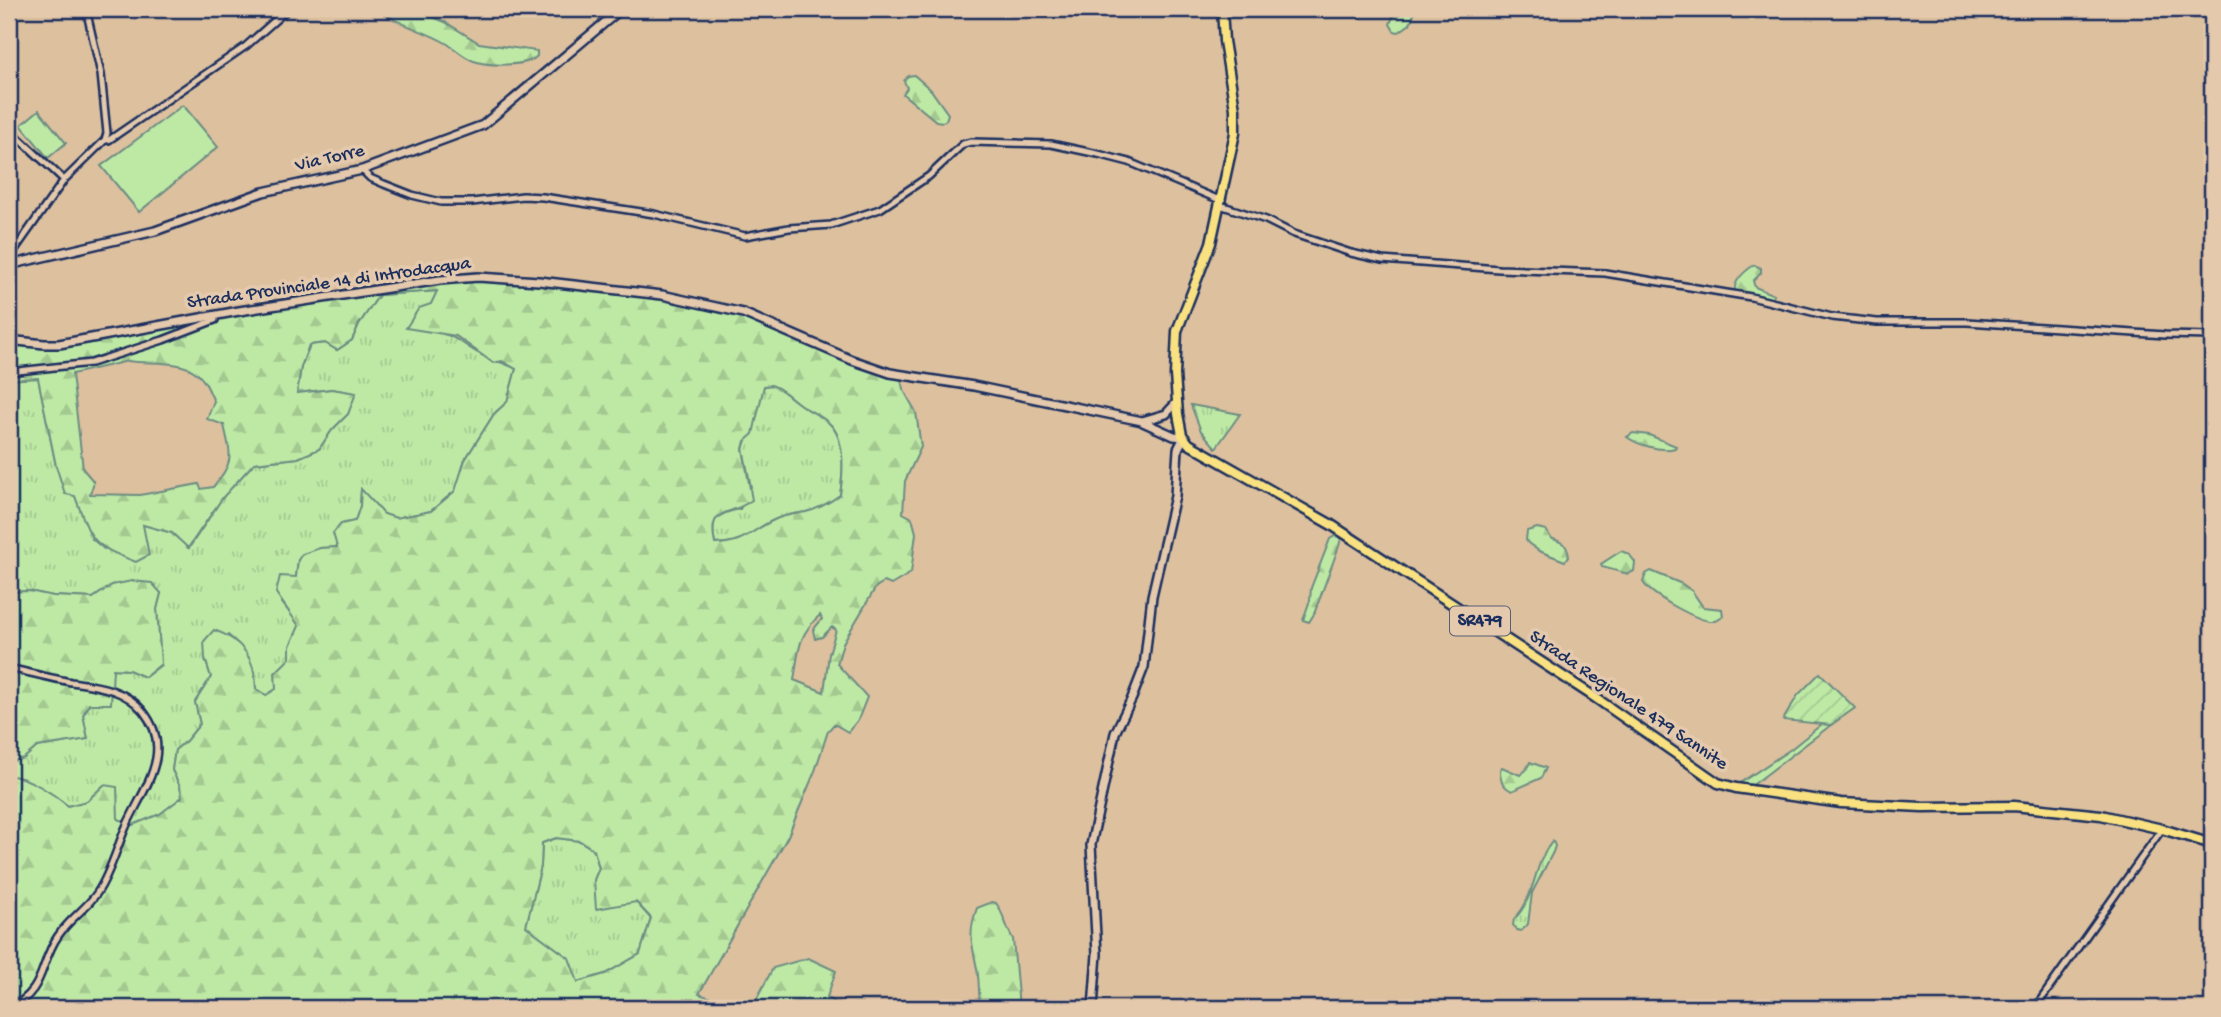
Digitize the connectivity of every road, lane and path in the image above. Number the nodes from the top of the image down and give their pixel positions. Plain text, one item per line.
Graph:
1 (86, 9) edge
2 (288, 9) edge
3 (621, 9) edge
4 (1222, 9) edge
5 (9, 129) edge
6 (104, 140) junction
7 (362, 170) junction
8 (64, 180) junction
9 (1221, 203) junction
10 (9, 258) edge
11 (9, 265) edge
12 (215, 315) junction
13 (9, 336) edge
14 (2212, 336) edge
15 (9, 372) edge
16 (1177, 402) junction
17 (1142, 421) junction
18 (1184, 437) junction
19 (9, 668) edge
20 (2162, 829) junction
21 (2212, 844) edge
22 (9, 1008) edge
23 (1093, 1008) edge
24 (2035, 1008) edge

1 - 6 street
2 - 6 street
3 - 7 main road, Via Torre
4 - 9 main road
5 - 8 street
6 - 8 street
7 - 9 street
7 - 11 main road, Via Torre
8 - 10 street
9 - 14 street
9 - 16 main road
12 - 13 main road, Strada Provinciale 14 di Introdacqua
12 - 15 street
12 - 17 main road, Strada Provinciale 14 di Introdacqua
16 - 17 main road
16 - 18 main road
17 - 18 main road, Strada Provinciale 14 di Introdacqua
18 - 20 main road, Strada Regionale 479 Sannite / SR479
18 - 23 main road
19 - 22 street
20 - 21 main road, Strada Regionale 479 Sannite / SR479
20 - 24 street

